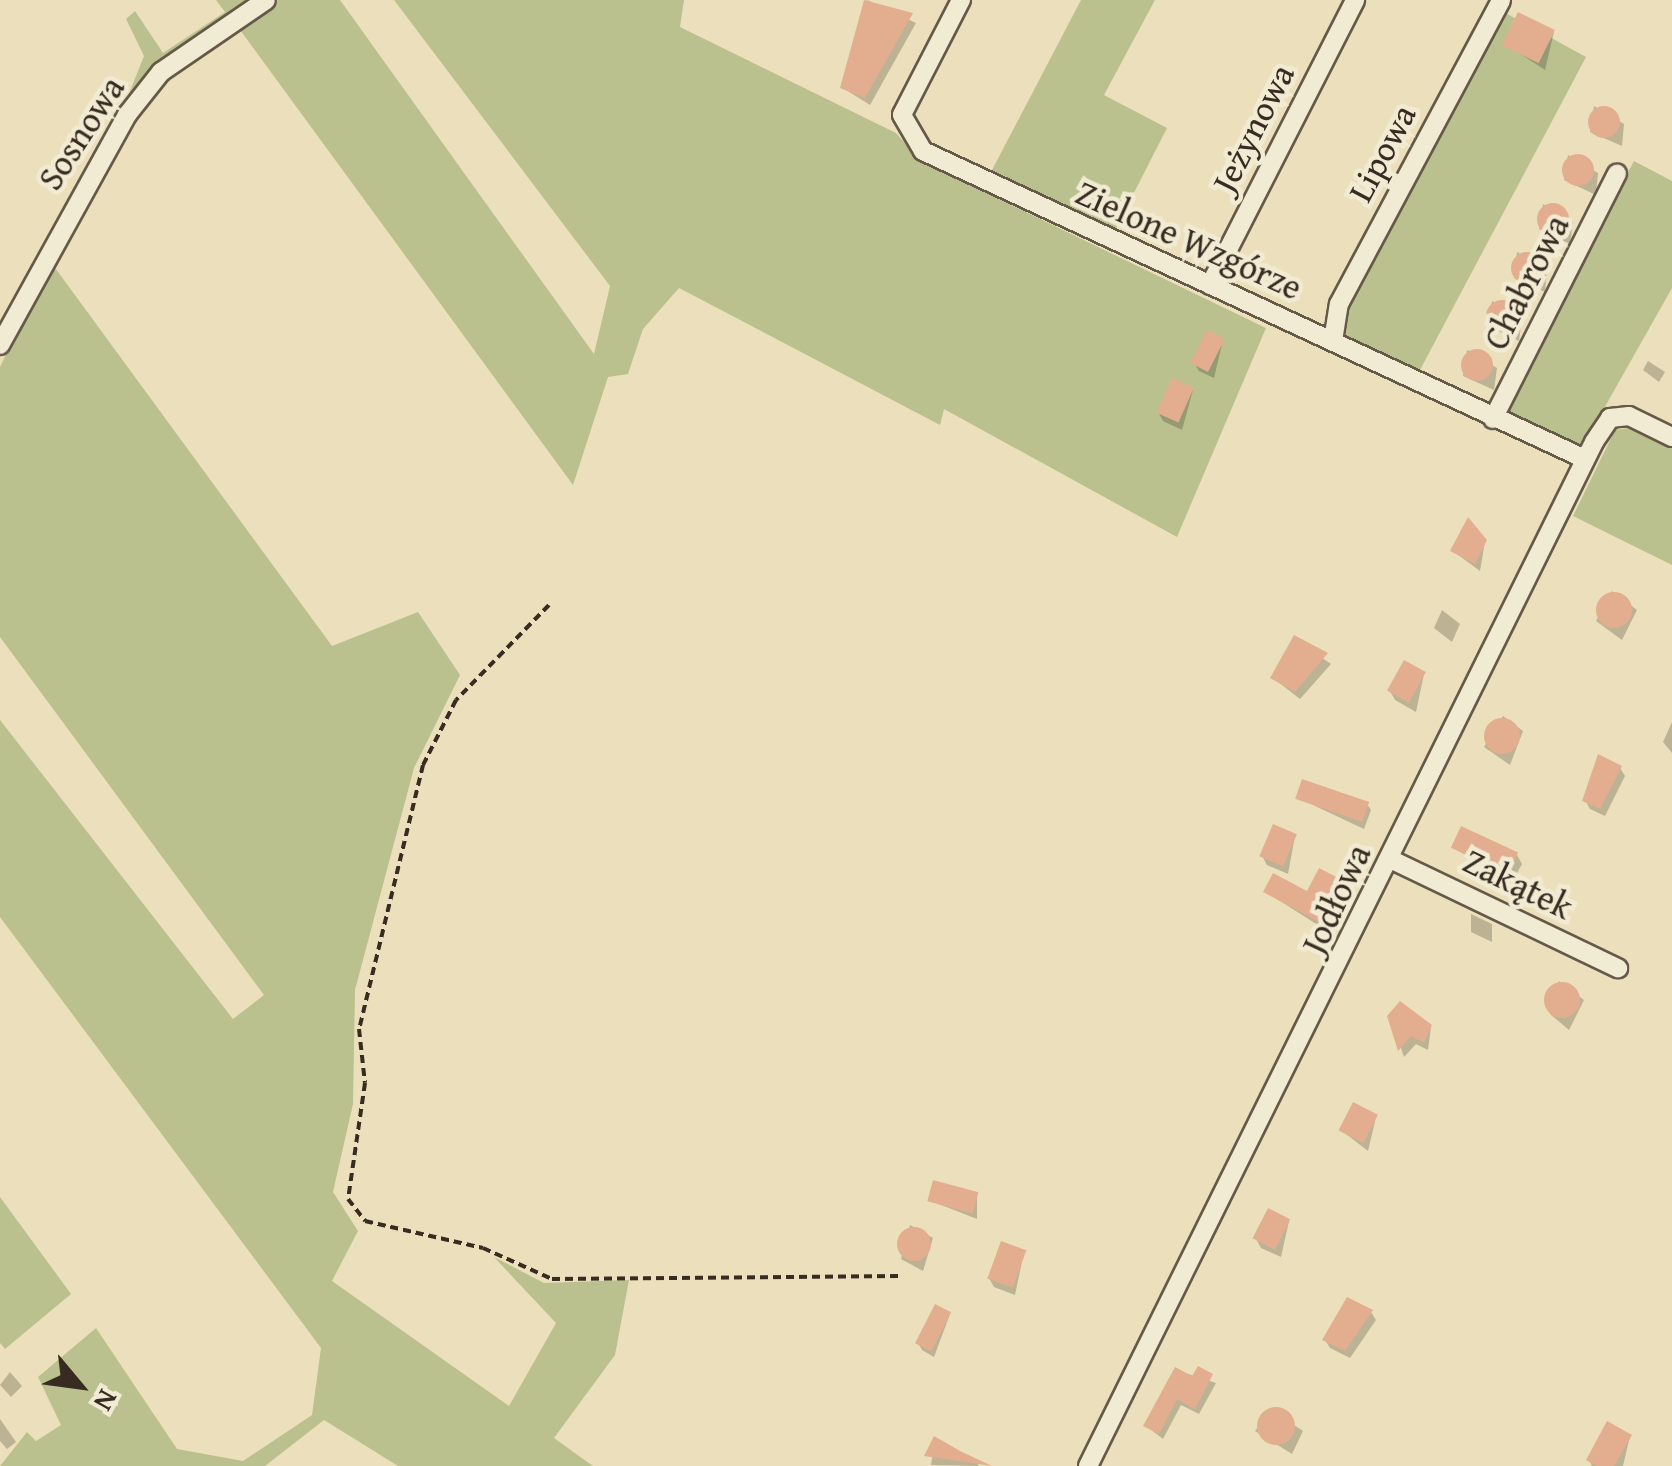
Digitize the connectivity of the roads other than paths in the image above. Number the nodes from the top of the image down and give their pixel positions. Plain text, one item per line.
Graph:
1 (266, 0) edge
2 (961, 0) edge
3 (1355, 0) edge
4 (1501, 0) edge
5 (1617, 174) dead end
6 (1210, 286) junction
7 (1334, 341) junction
8 (0, 345) edge
9 (1493, 419) junction
10 (1672, 437) edge
11 (1585, 459) junction
12 (1390, 859) junction
13 (1618, 968) dead end
14 (1088, 1466) edge

1 - 8 street, Sosnowa
2 - 6 street, Zielone Wzgórze
3 - 6 street, Jeżynowa
4 - 7 street, Lipowa
5 - 9 street, Chabrowa
6 - 7 street, Zielone Wzgórze
7 - 9 street, Zielone Wzgórze
9 - 11 street, Zielone Wzgórze
10 - 11 street, Jodłowa
11 - 12 street, Jodłowa
12 - 13 street, Zakątek
12 - 14 street, Jodłowa

